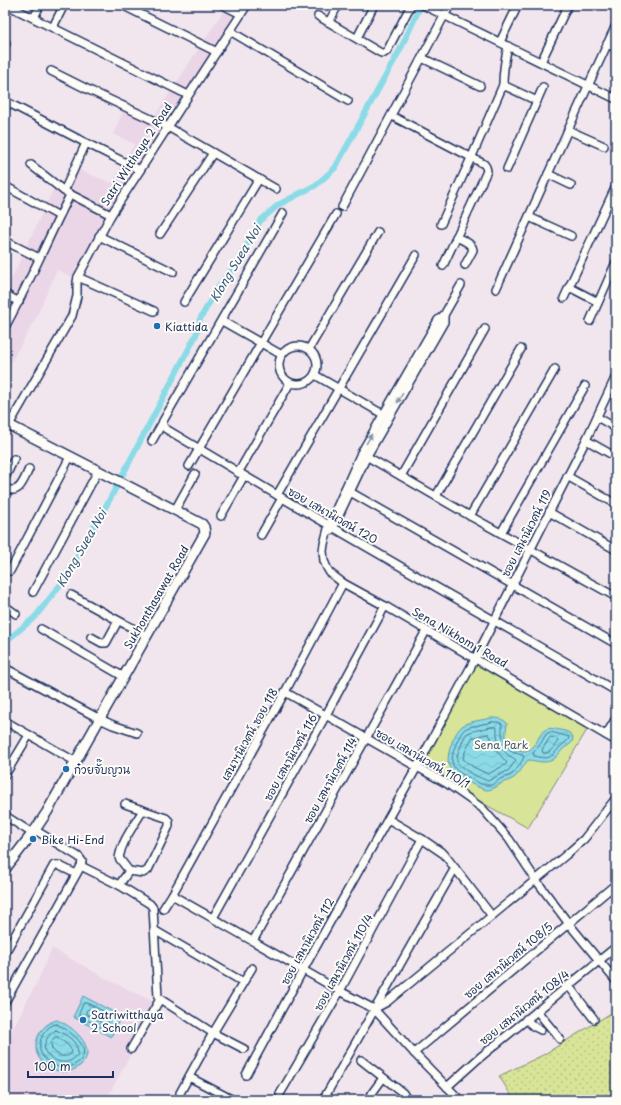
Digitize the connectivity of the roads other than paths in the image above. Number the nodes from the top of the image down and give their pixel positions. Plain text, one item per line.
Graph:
1 (40, 5) edge
2 (64, 5) edge
3 (122, 5) edge
4 (223, 5) edge
5 (247, 5) edge
6 (338, 5) edge
7 (411, 5) edge
8 (423, 5) edge
9 (450, 5) edge
10 (518, 5) edge
11 (568, 5) edge
12 (10, 6) edge
13 (373, 7) dead end
14 (241, 14) junction
15 (318, 16) dead end
16 (445, 16) junction
17 (34, 18) junction
18 (329, 22) junction
19 (616, 25) edge
20 (53, 27) junction
21 (230, 31) junction
22 (357, 38) junction
23 (500, 42) junction
24 (607, 44) junction
25 (508, 46) junction
26 (616, 48) edge
27 (217, 52) junction
28 (422, 58) junction
29 (541, 62) junction
30 (51, 71) dead end
31 (503, 85) junction
32 (589, 85) junction
33 (480, 86) dead end
34 (543, 87) dead end
35 (188, 95) junction
36 (616, 99) edge
37 (5, 101) edge
38 (537, 101) junction
39 (348, 102) dead end
40 (392, 116) junction
41 (168, 127) junction
42 (568, 130) junction
43 (86, 143) junction
44 (604, 146) dead end
45 (213, 153) junction
46 (472, 156) junction
47 (31, 165) dead end
48 (507, 169) dead end
49 (140, 170) junction
50 (548, 174) junction
51 (258, 179) junction
52 (571, 185) dead end
53 (5, 186) edge
54 (616, 186) edge
55 (276, 189) dead end
56 (67, 193) junction
57 (342, 208) dead end
58 (283, 213) dead end
59 (336, 214) dead end
60 (111, 215) junction
61 (59, 216) junction
62 (529, 217) junction
63 (441, 224) dead end
64 (378, 232) dead end
65 (160, 234) dead end
66 (99, 236) junction
67 (571, 236) dead end
68 (456, 237) junction
69 (5, 240) edge
70 (416, 255) dead end
71 (39, 258) junction
72 (616, 262) edge
73 (465, 265) dead end
74 (443, 266) dead end
75 (173, 272) dead end
76 (78, 276) junction
77 (461, 285) dead end
78 (569, 288) junction
79 (496, 289) dead end
80 (5, 294) edge
81 (564, 298) dead end
82 (19, 302) junction
83 (184, 302) dead end
84 (598, 302) junction
85 (154, 311) dead end
86 (222, 321) junction
87 (590, 321) dead end
88 (5, 327) edge
89 (485, 329) dead end
90 (261, 343) junction
91 (309, 349) junction
92 (521, 349) dead end
93 (282, 355) junction
94 (555, 368) dead end
95 (315, 375) junction
96 (616, 376) edge
97 (290, 383) junction
98 (586, 386) dead end
99 (339, 389) junction
100 (386, 416) junction
101 (597, 417) junction
102 (7, 424) edge
103 (163, 424) junction
104 (616, 428) edge
105 (586, 440) junction
106 (152, 441) dead end
107 (199, 449) junction
108 (364, 455) junction
109 (70, 456) junction
110 (616, 457) edge
111 (14, 459) dead end
112 (189, 466) dead end
113 (29, 469) dead end
114 (98, 471) junction
115 (195, 474) dead end
116 (241, 474) junction
117 (401, 476) junction
118 (567, 476) junction
119 (5, 478) edge
120 (5, 488) edge
121 (347, 491) junction
122 (436, 496) junction
123 (279, 497) junction
124 (616, 504) edge
125 (175, 510) junction
126 (549, 512) junction
127 (221, 516) dead end
128 (470, 516) junction
129 (331, 527) junction
130 (501, 533) junction
131 (260, 535) dead end
132 (530, 549) junction
133 (616, 550) edge
134 (10, 571) dead end
135 (343, 583) junction
136 (512, 585) junction
137 (33, 592) dead end
138 (71, 595) dead end
139 (616, 597) edge
140 (5, 606) edge
141 (385, 606) junction
142 (16, 614) dead end
143 (118, 621) junction
144 (495, 621) junction
145 (41, 629) dead end
146 (426, 631) junction
147 (147, 636) junction
148 (91, 637) dead end
149 (616, 644) edge
150 (475, 659) junction
151 (5, 668) edge
152 (124, 677) junction
153 (616, 691) edge
154 (285, 692) junction
155 (453, 698) joint
156 (326, 715) junction
157 (616, 718) edge
158 (100, 719) junction
159 (5, 721) edge
160 (136, 733) dead end
161 (29, 735) junction
162 (606, 735) junction
163 (366, 738) junction
164 (616, 741) edge
165 (76, 762) junction
166 (417, 767) junction
167 (5, 775) edge
168 (616, 798) edge
169 (125, 804) dead end
170 (143, 810) junction
171 (7, 817) dead end
172 (388, 819) junction
173 (34, 832) junction
174 (422, 839) junction
175 (81, 866) junction
176 (455, 868) junction
177 (5, 869) edge
178 (129, 871) junction
179 (76, 874) junction
180 (536, 880) junction
181 (616, 884) edge
182 (119, 885) junction
183 (172, 895) junction
184 (163, 910) dead end
185 (492, 916) junction
186 (213, 918) junction
187 (568, 924) junction
188 (154, 930) junction
189 (253, 941) junction
190 (616, 947) edge
191 (5, 953) edge
192 (599, 960) junction
193 (252, 968) dead end
194 (303, 970) junction
195 (616, 981) edge
196 (243, 982) junction
197 (568, 986) junction
198 (340, 991) junction
199 (160, 1000) junction
200 (5, 1002) edge
201 (374, 1009) junction
202 (537, 1011) junction
203 (526, 1019) junction
204 (594, 1019) dead end
205 (541, 1030) dead end
206 (213, 1033) junction
207 (560, 1039) dead end
208 (131, 1049) dead end
209 (244, 1049) dead end
210 (414, 1053) junction
211 (361, 1060) dead end
212 (246, 1075) dead end
213 (189, 1077) junction
214 (383, 1078) junction
215 (447, 1086) junction
216 (180, 1093) dead end
217 (280, 1094) dead end
218 (233, 1100) edge
219 (323, 1100) edge
220 (367, 1100) edge
221 (406, 1100) edge
222 (460, 1100) edge

1 - 17 street
2 - 20 street
3 - 27 street
4 - 14 street
5 - 14 street, Satri Witthaya 2 Road
6 - 18 street
7 - 22 street
8 - 16 street
9 - 16 street
10 - 23 street
11 - 29 street
12 - 17 street
13 - 22 street
14 - 21 street, Satri Witthaya 2 Road
15 - 18 street
16 - 23 street
16 - 28 street
17 - 20 street
18 - 22 street
19 - 24 street
20 - 35 street
21 - 27 street, Satri Witthaya 2 Road
21 - 39 street
23 - 25 street
24 - 26 street
24 - 32 street
25 - 29 street
25 - 31 street
27 - 35 street, Satri Witthaya 2 Road
28 - 33 street
28 - 40 street
29 - 32 street
30 - 41 street
31 - 38 street
31 - 46 street
32 - 36 street
32 - 42 street
34 - 38 street
35 - 41 street, Satri Witthaya 2 Road
37 - 43 street
38 - 48 street
40 - 46 street
40 - 57 street
41 - 45 street
41 - 49 street, Satri Witthaya 2 Road
42 - 44 street
42 - 50 street
43 - 49 street
43 - 56 street
45 - 51 street
45 - 65 street
46 - 63 street
46 - 68 street
47 - 56 street, Satri Witthaya 2 Road
49 - 60 street, Satri Witthaya 2 Road
50 - 52 street
50 - 62 street
51 - 55 street
51 - 83 street
53 - 61 street
54 - 78 street
56 - 60 street, Satri Witthaya 2 Road
56 - 61 street
58 - 86 street
59 - 90 street
60 - 66 street
61 - 71 street
62 - 67 street
62 - 79 street
64 - 91 street
66 - 75 street
66 - 76 street
68 - 73 street
68 - 74 street
69 - 71 street
70 - 99 street
71 - 82 street
72 - 84 street
76 - 85 street
76 - 102 street
77 - 100 street, Sena Nikhom 1 Road
78 - 81 street
78 - 84 street
80 - 82 street
82 - 88 street
84 - 87 street
86 - 90 street
86 - 103 street
89 - 117 street
90 - 93 street
90 - 107 street
91 - 93 street
91 - 95 street
92 - 122 street
93 - 97 street
94 - 128 street
95 - 97 street
95 - 99 street
96 - 101 street, ซอย เสนานิเวศน์ 119
97 - 116 street
98 - 130 street
99 - 100 street
99 - 123 street
100 - 108 street, Sena Nikhom 1 Road
101 - 104 street
101 - 105 street, ซอย เสนานิเวศน์ 119
102 - 109 main road, Sukhonthasawat Road
103 - 106 street
103 - 107 street, ซอย เสนานิเวศน์ 120
105 - 110 street
105 - 118 street, ซอย เสนานิเวศน์ 119
107 - 112 street
107 - 116 street, ซอย เสนานิเวศน์ 120
108 - 117 street
108 - 121 street, Sena Nikhom 1 Road
109 - 114 main road, Sukhonthasawat Road
109 - 134 street
111 - 119 street
113 - 120 street
114 - 125 main road, Sukhonthasawat Road
114 - 137 street
115 - 125 street
116 - 123 street, ซอย เสนานิเวศน์ 120
116 - 127 street
117 - 122 street
118 - 124 street
118 - 126 street, ซอย เสนานิเวศน์ 119
121 - 129 street, Sena Nikhom 1 Road
121 - 136 street
122 - 128 street
123 - 129 street, ซอย เสนานิเวศน์ 120
123 - 131 street
125 - 147 main road, Sukhonthasawat Road
126 - 132 street, ซอย เสนานิเวศน์ 119
126 - 133 street
128 - 130 street
129 - 135 street, Sena Nikhom 1 Road
129 - 144 street, ซอย เสนานิเวศน์ 120
130 - 132 street
132 - 136 street, ซอย เสนานิเวศน์ 119
132 - 139 street
135 - 141 street, Sena Nikhom 1 Road
135 - 154 street, เสนาฯนิเวศน์ ซอย 118
136 - 144 street, ซอย เสนานิเวศน์ 119
136 - 149 street
138 - 143 street
140 - 142 street
141 - 146 street, Sena Nikhom 1 Road
141 - 156 street, ซอย เสนานิเวศน์ 116
143 - 147 street
143 - 148 street
144 - 150 street, ซอย เสนานิเวศน์ 119
144 - 153 street, ซอย เสนานิเวศน์ 120
145 - 152 street
146 - 150 street, Sena Nikhom 1 Road
146 - 163 street, ซอย เสนานิเวศน์ 114
147 - 152 main road, Sukhonthasawat Road
150 - 155 street, ซอย เสนานิเวศน์ 119
150 - 162 street, Sena Nikhom 1 Road
151 - 158 street
152 - 158 main road, Sukhonthasawat Road
154 - 156 street, ซอย เสนานิเวศน์ 110/1
154 - 183 street, เสนาฯนิเวศน์ ซอย 118
155 - 166 street, ซอย เสนานิเวศน์ 112
156 - 163 street, ซอย เสนานิเวศน์ 110/1
156 - 186 street, ซอย เสนานิเวศน์ 116
157 - 162 street
158 - 160 street
158 - 165 main road, Sukhonthasawat Road
159 - 161 street
161 - 165 street
161 - 167 street
162 - 164 street, Sena Nikhom 1 Road
163 - 166 street, ซอย เสนานิเวศน์ 110/1
163 - 189 street, ซอย เสนานิเวศน์ 114
165 - 173 main road, Sukhonthasawat Road
166 - 172 street, ซอย เสนานิเวศน์ 112
166 - 180 street, ซอย เสนานิเวศน์ 110/1
168 - 180 street
169 - 170 street
170 - 178 street
170 - 178 street
171 - 173 street
172 - 174 street
172 - 194 street, ซอย เสนานิเวศน์ 112
173 - 175 street
173 - 177 main road, Sukhonthasawat Road
174 - 176 street
174 - 198 street, ซอย เสนานิเวศน์ 110/4
175 - 179 street
175 - 182 street
176 - 185 street
176 - 201 street
178 - 182 street
179 - 191 street
179 - 200 street
180 - 185 street
180 - 187 street, ซอย เสนานิเวศน์ 110/1
181 - 187 street, ซอย เสนานิเวศน์ 108/5
182 - 188 street
183 - 184 street, เสนาฯนิเวศน์ ซอย 118
183 - 186 street
185 - 201 street
186 - 189 street
187 - 192 street, ซอย เสนานิเวศน์ 110/1
187 - 210 street, ซอย เสนานิเวศน์ 108/5
188 - 196 street
188 - 199 street
189 - 194 street
190 - 192 street, ซอย เสนานิเวศน์ 108/4
192 - 195 street, ซอย เสนานิเวศน์ 110/1
192 - 197 street, ซอย เสนานิเวศน์ 108/4
193 - 196 street
194 - 198 street
194 - 212 street, ซอย เสนานิเวศน์ 112
196 - 206 street
197 - 202 street, ซอย เสนานิเวศน์ 108/4
197 - 204 street
198 - 201 street
198 - 217 street, ซอย เสนานิเวศน์ 110/4
199 - 206 street
199 - 208 street
201 - 210 street
201 - 219 street
202 - 203 street, ซอย เสนานิเวศน์ 108/4
202 - 207 street
203 - 205 street
203 - 215 street, ซอย เสนานิเวศน์ 108/4
206 - 209 street
206 - 213 street
210 - 215 street
211 - 214 street
213 - 216 street
213 - 218 street
214 - 220 street
214 - 221 street
215 - 222 street

